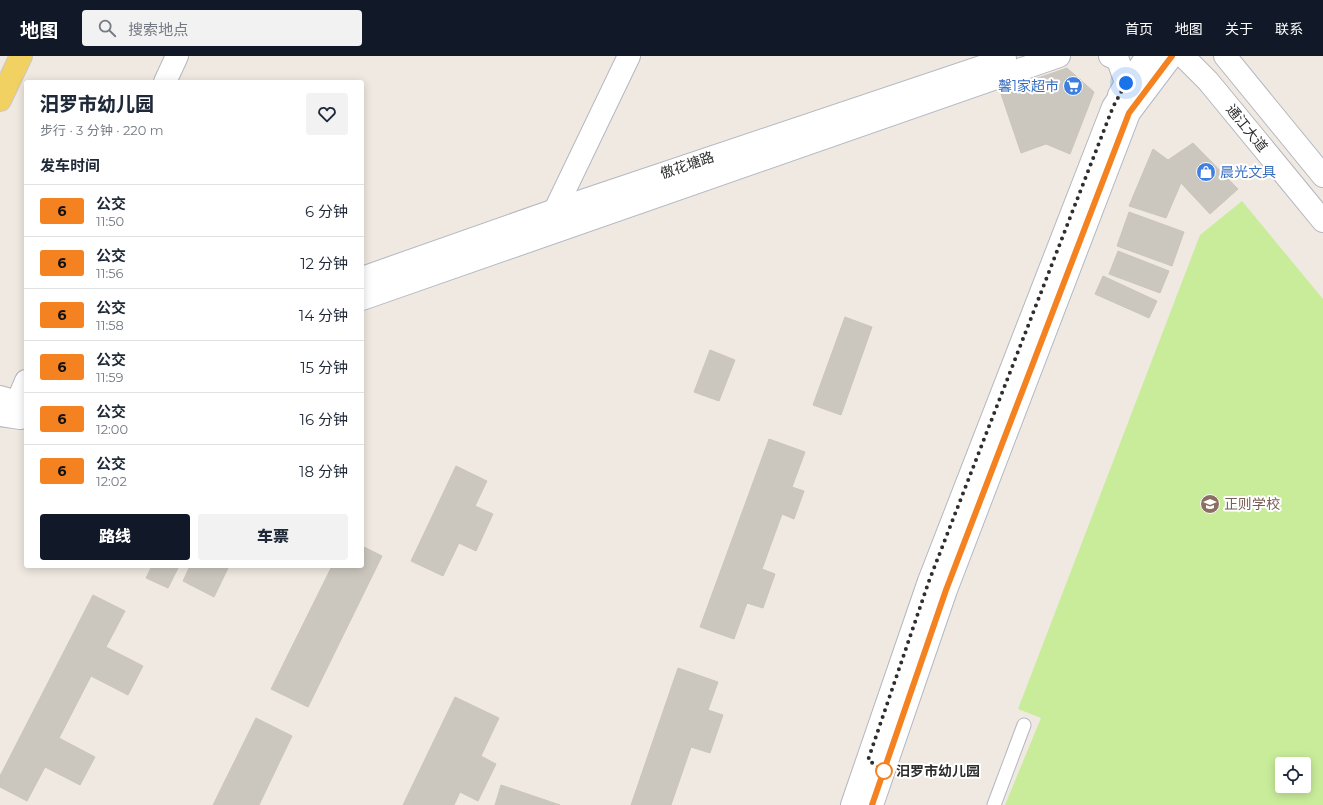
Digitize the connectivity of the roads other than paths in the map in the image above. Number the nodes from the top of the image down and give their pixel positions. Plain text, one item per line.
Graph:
1 (21, 56) edge
2 (177, 56) edge
3 (629, 56) edge
4 (1014, 56) edge
5 (1059, 56) edge
6 (1110, 56) edge
7 (1147, 56) edge
8 (1172, 56) edge
9 (1183, 56) edge
10 (1225, 56) edge
11 (166, 80) edge
12 (0, 100) edge
13 (1113, 107) junction
14 (1323, 176) edge
15 (555, 210) junction
16 (1323, 221) edge
17 (364, 277) edge
18 (364, 298) edge
19 (24, 386) edge
20 (17, 403) edge
21 (0, 415) edge
22 (1024, 725) dead end
23 (852, 805) edge
24 (872, 805) edge
25 (994, 805) edge

1 - 12 main road
2 - 11 street
3 - 15 street
4 - 15 street, 傲花塘路
5 - 18 street
6 - 13 street
7 - 13 street
8 - 24 street
9 - 16 street, 通江大道
10 - 14 street, 通江大道
13 - 23 street
15 - 17 street, 傲花塘路
19 - 20 street
20 - 21 street
22 - 25 lane

